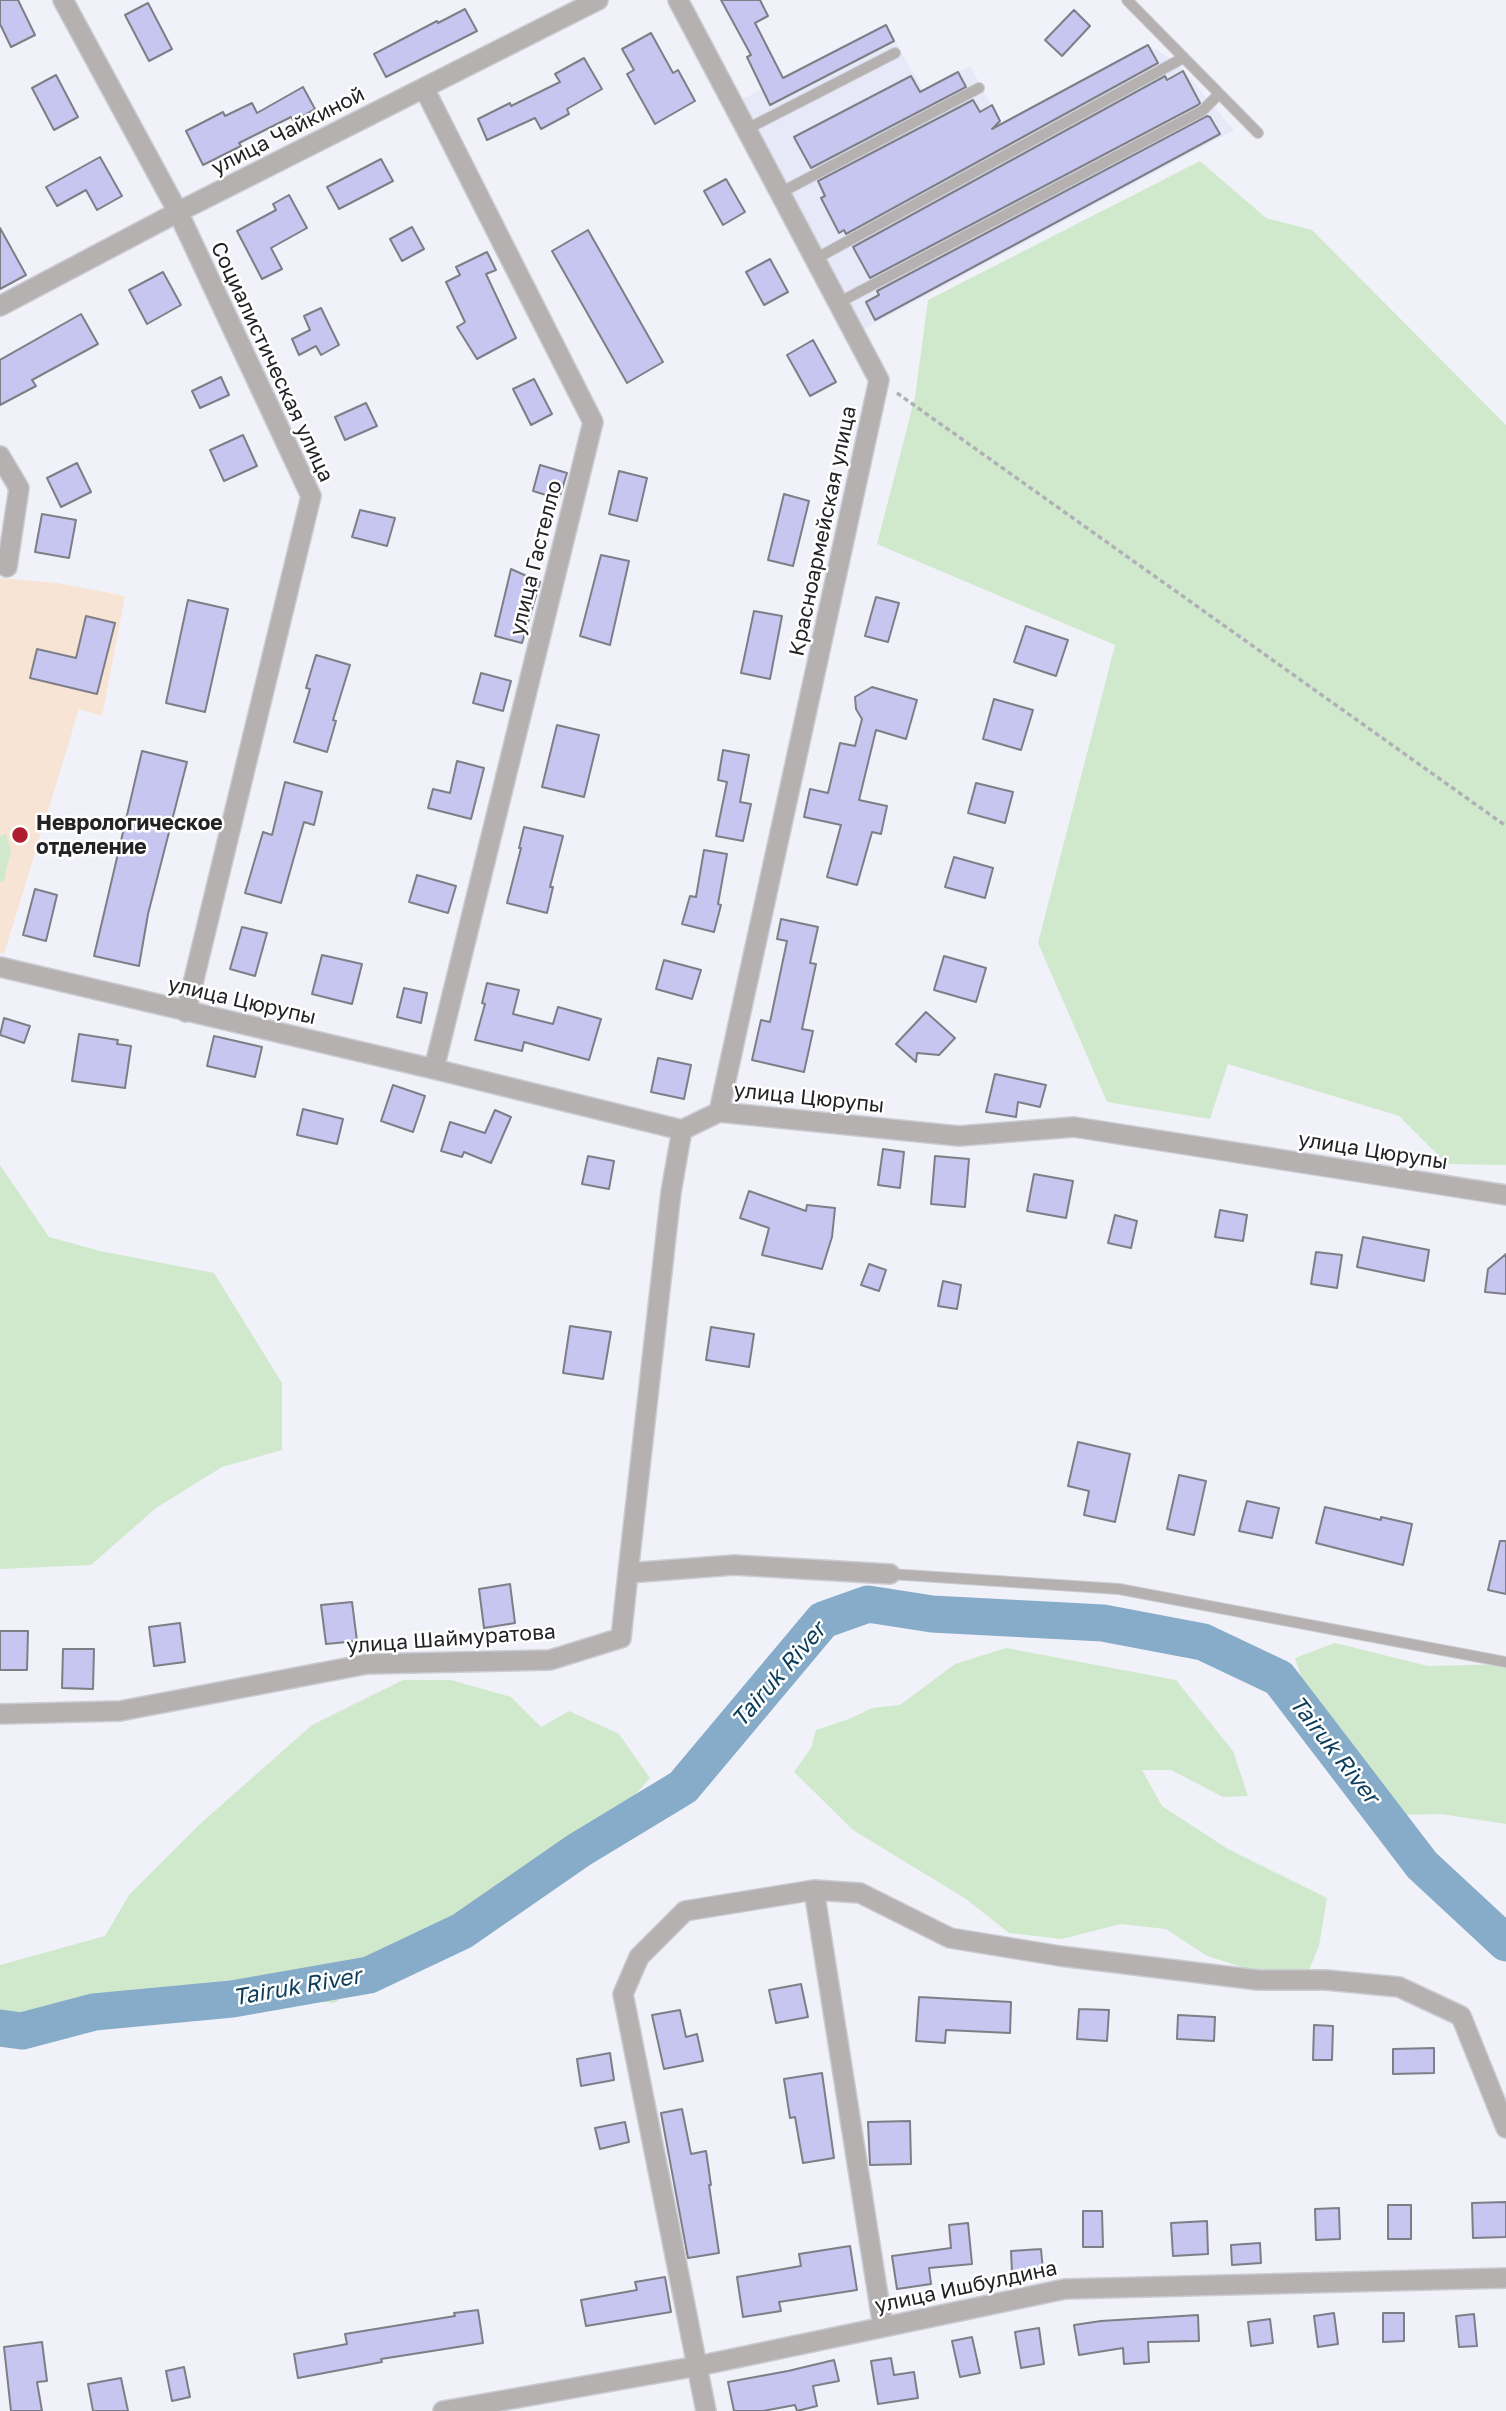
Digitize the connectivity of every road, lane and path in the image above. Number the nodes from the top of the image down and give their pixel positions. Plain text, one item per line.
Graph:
1 (63, 0) edge
2 (598, 0) edge
3 (678, 0) edge
4 (1127, 0) edge
5 (895, 53) dead end
6 (1183, 58) junction
7 (424, 88) junction
8 (979, 88) dead end
9 (1219, 94) junction
10 (747, 129) junction
11 (1258, 133) dead end
12 (780, 193) junction
13 (178, 212) junction
14 (817, 258) junction
15 (838, 303) junction
16 (0, 306) edge
17 (879, 380) junction
18 (0, 456) edge
19 (7, 567) dead end
20 (1506, 826) edge
21 (0, 967) edge
22 (186, 1012) junction
23 (433, 1069) junction
24 (719, 1112) junction
25 (682, 1130) junction
26 (1506, 1195) edge
27 (628, 1573) junction
28 (890, 1574) joint
29 (1506, 1661) edge
30 (0, 1714) edge
31 (814, 1890) junction
32 (1506, 2128) edge
33 (1506, 2278) edge
34 (883, 2328) junction
35 (698, 2366) junction
36 (443, 2411) edge
37 (706, 2411) edge

1 - 13 street, Социалистическая улица
2 - 7 street, улица Чайкиной
3 - 10 street
4 - 6 lane
5 - 10 lane
6 - 9 lane
6 - 14 lane
7 - 13 street, улица Чайкиной
7 - 23 street, улица Гастелло
8 - 12 lane
9 - 11 lane
9 - 15 lane
10 - 12 street
12 - 14 street
13 - 16 street, улица Чайкиной
13 - 22 street, Социалистическая улица
14 - 15 street
15 - 17 street
17 - 20 path
17 - 24 street, Красноармейская улица
18 - 19 street
21 - 22 street, улица Цюрупы
22 - 23 street, улица Цюрупы
23 - 25 street, улица Цюрупы
24 - 25 street, улица Цюрупы
24 - 26 street, улица Цюрупы
25 - 27 street
27 - 28 street
27 - 30 street, улица Шаймуратова
28 - 29 lane
31 - 32 street
31 - 34 street
31 - 35 street
33 - 34 street, улица Ишбулдина
34 - 35 street, улица Ишбулдина
35 - 36 street, улица Ишбулдина
35 - 37 street

